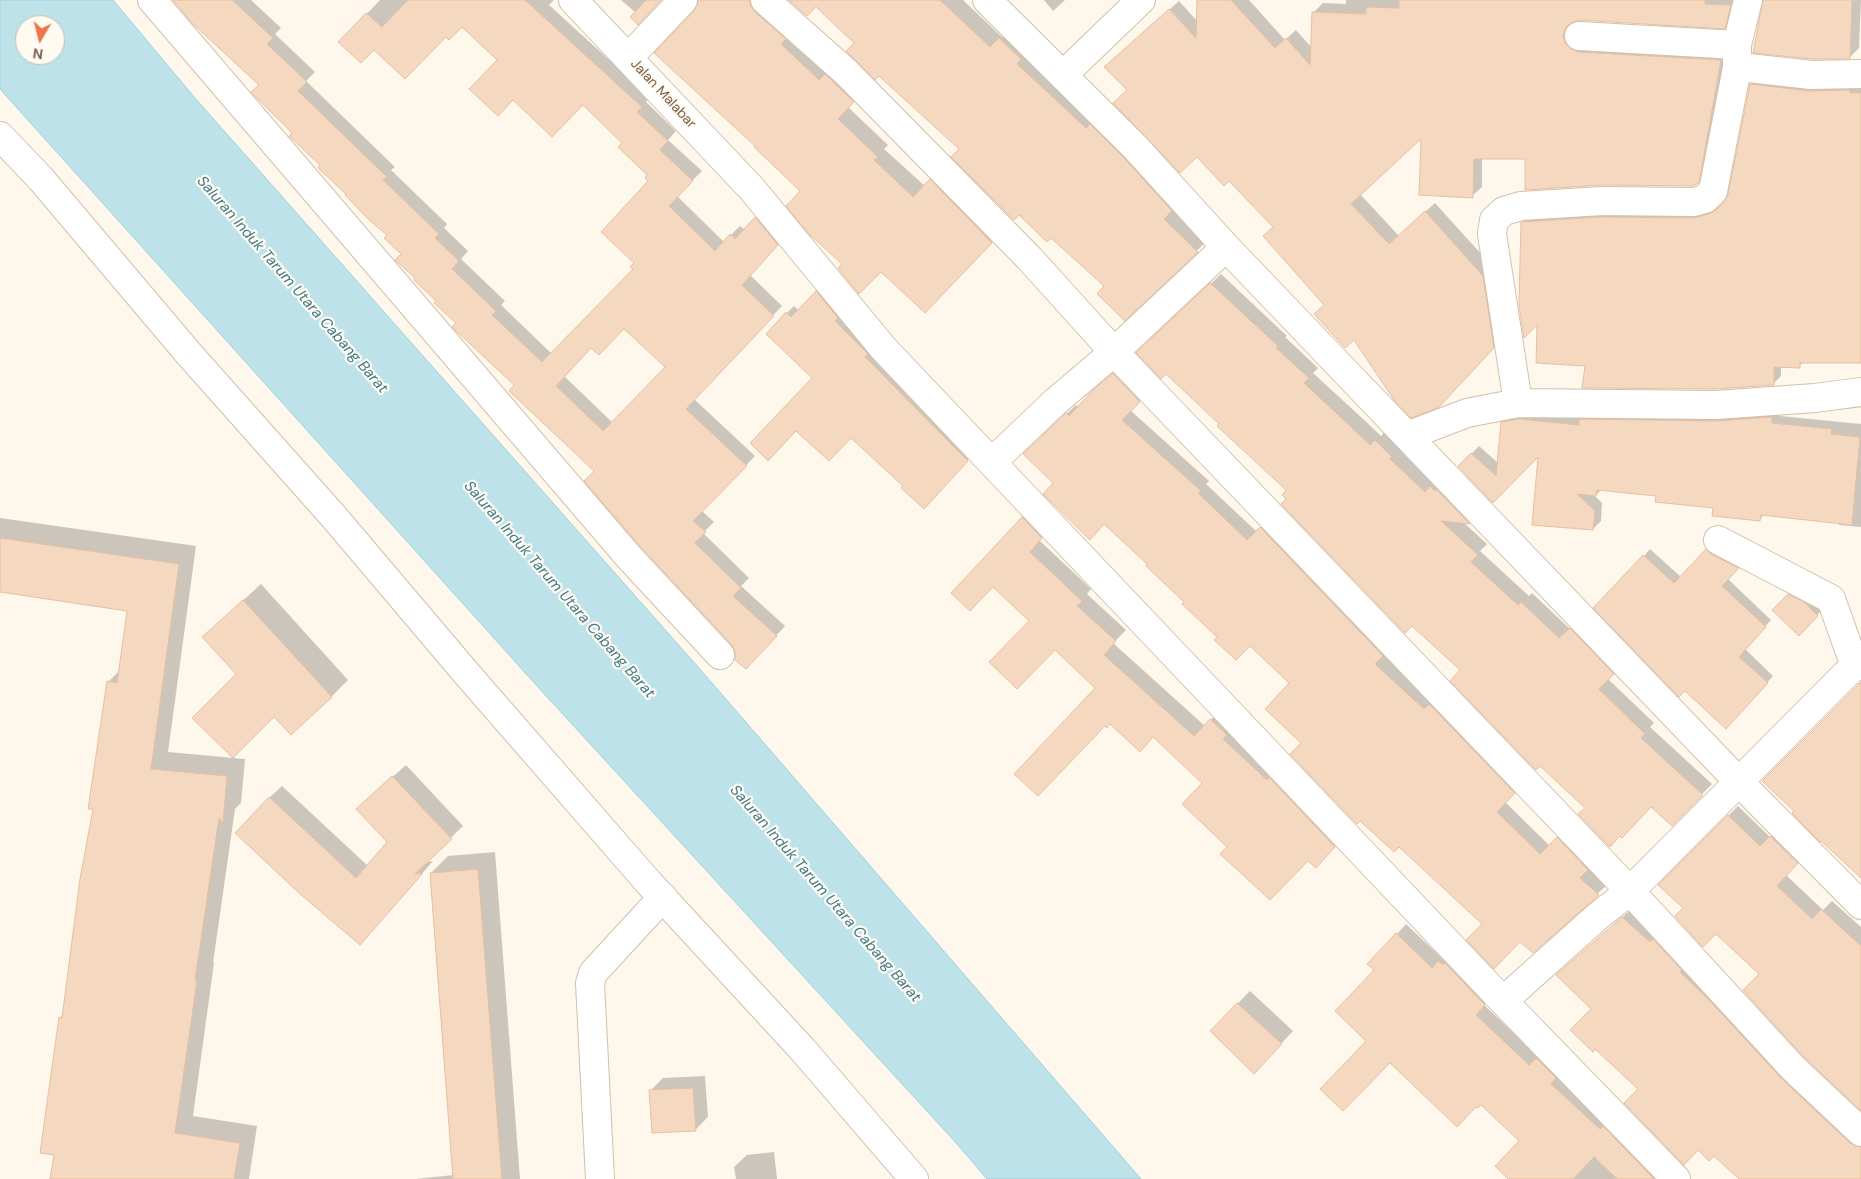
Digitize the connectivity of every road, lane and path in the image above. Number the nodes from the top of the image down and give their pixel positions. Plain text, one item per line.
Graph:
1 (152, 0) edge
2 (574, 0) edge
3 (683, 0) edge
4 (765, 0) edge
5 (987, 0) edge
6 (1141, 0) edge
7 (1748, 0) edge
8 (1579, 36) dead end
9 (629, 57) junction
10 (1737, 57) junction
11 (1861, 74) edge
12 (1063, 75) junction
13 (0, 136) edge
14 (1226, 246) junction
15 (1114, 352) junction
16 (1861, 392) edge
17 (1518, 403) junction
18 (1407, 436) junction
19 (992, 462) junction
20 (1718, 540) dead end
21 (720, 655) dead end
22 (1858, 666) edge
23 (1739, 782) junction
24 (1630, 891) junction
25 (663, 897) junction
26 (1861, 905) edge
27 (1503, 1001) junction
28 (1861, 1132) edge
29 (600, 1179) edge
30 (914, 1179) edge
31 (1676, 1179) edge

1 - 21 street
2 - 9 street, Jalan Malabar
3 - 9 street
4 - 15 street
5 - 12 street
6 - 12 street
7 - 10 street
8 - 10 street
9 - 19 street, Jalan Malabar
10 - 11 street
10 - 17 street
12 - 14 street
13 - 25 street
14 - 15 street
14 - 18 street
15 - 19 street
15 - 24 street
16 - 17 street
17 - 18 street
18 - 23 street
19 - 27 street, Jalan Malabar
20 - 22 street
22 - 23 street
23 - 24 street
23 - 26 street
24 - 27 street
24 - 28 street
25 - 29 street
25 - 30 street
27 - 31 street, Jalan Malabar

